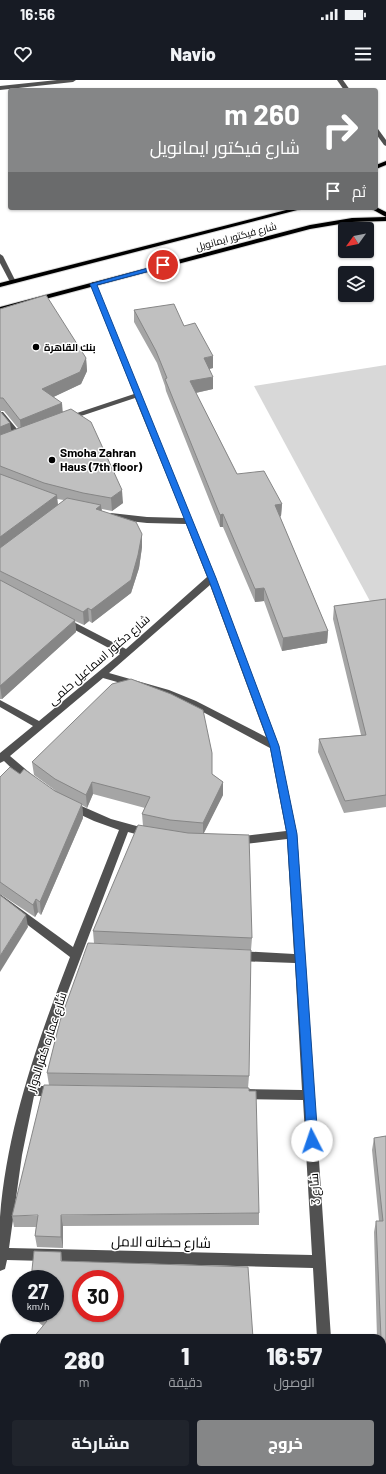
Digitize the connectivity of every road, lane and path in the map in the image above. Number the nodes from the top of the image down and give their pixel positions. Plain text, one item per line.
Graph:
1 (73, 80) edge
2 (0, 88) edge
3 (378, 133) edge
4 (386, 144) edge
5 (294, 210) edge
6 (386, 218) edge
7 (0, 256) edge
8 (12, 282) junction
9 (93, 284) junction
10 (0, 285) edge
11 (0, 309) edge
12 (138, 395) junction
13 (0, 414) edge
14 (56, 422) edge
15 (19, 437) edge
16 (99, 514) edge
17 (189, 521) junction
18 (212, 578) junction
19 (56, 616) edge
20 (127, 653) junction
21 (102, 674) junction
22 (0, 703) edge
23 (40, 726) junction
24 (274, 746) junction
25 (2, 758) edge
26 (39, 787) edge
27 (59, 799) edge
28 (125, 828) junction
29 (292, 834) junction
30 (156, 835) edge
31 (222, 841) edge
32 (0, 898) edge
33 (82, 951) junction
34 (229, 955) edge
35 (300, 959) junction
36 (30, 1091) junction
37 (70, 1092) edge
38 (229, 1094) edge
39 (309, 1095) junction
40 (1, 1260) edge
41 (320, 1262) junction
42 (324, 1334) edge

1 - 2 street
3 - 4 street
5 - 8 main road, شارع فيكتور ايمانويل
6 - 9 main road, شارع فيكتور ايمانويل
7 - 8 street
8 - 10 main road, شارع فيكتور ايمانويل
9 - 11 main road, شارع فيكتور ايمانويل
9 - 12 street, شارع 3
12 - 14 street
12 - 17 street, شارع 3
13 - 15 street
16 - 17 street
17 - 18 street, شارع 3
18 - 20 street, شارع دكتور اسماعيل حلمى
18 - 24 street, شارع 3
19 - 20 street
20 - 21 street, شارع دكتور اسماعيل حلمى
21 - 23 street, شارع دكتور اسماعيل حلمى
21 - 24 street
22 - 23 street
23 - 25 street, شارع دكتور اسماعيل حلمى
24 - 29 street, شارع 3
25 - 26 street
27 - 28 street
28 - 30 street
28 - 33 street, شارع عماره كفر الدوار
29 - 31 street
29 - 35 street, شارع 3
32 - 33 street
33 - 36 street, شارع عماره كفر الدوار
34 - 35 street
35 - 39 street, شارع 3
36 - 37 street
36 - 40 street, شارع عماره كفر الدوار
38 - 39 street
39 - 41 street, شارع 3
40 - 41 street, شارع حضانه الامل
41 - 42 street, شارع 3

